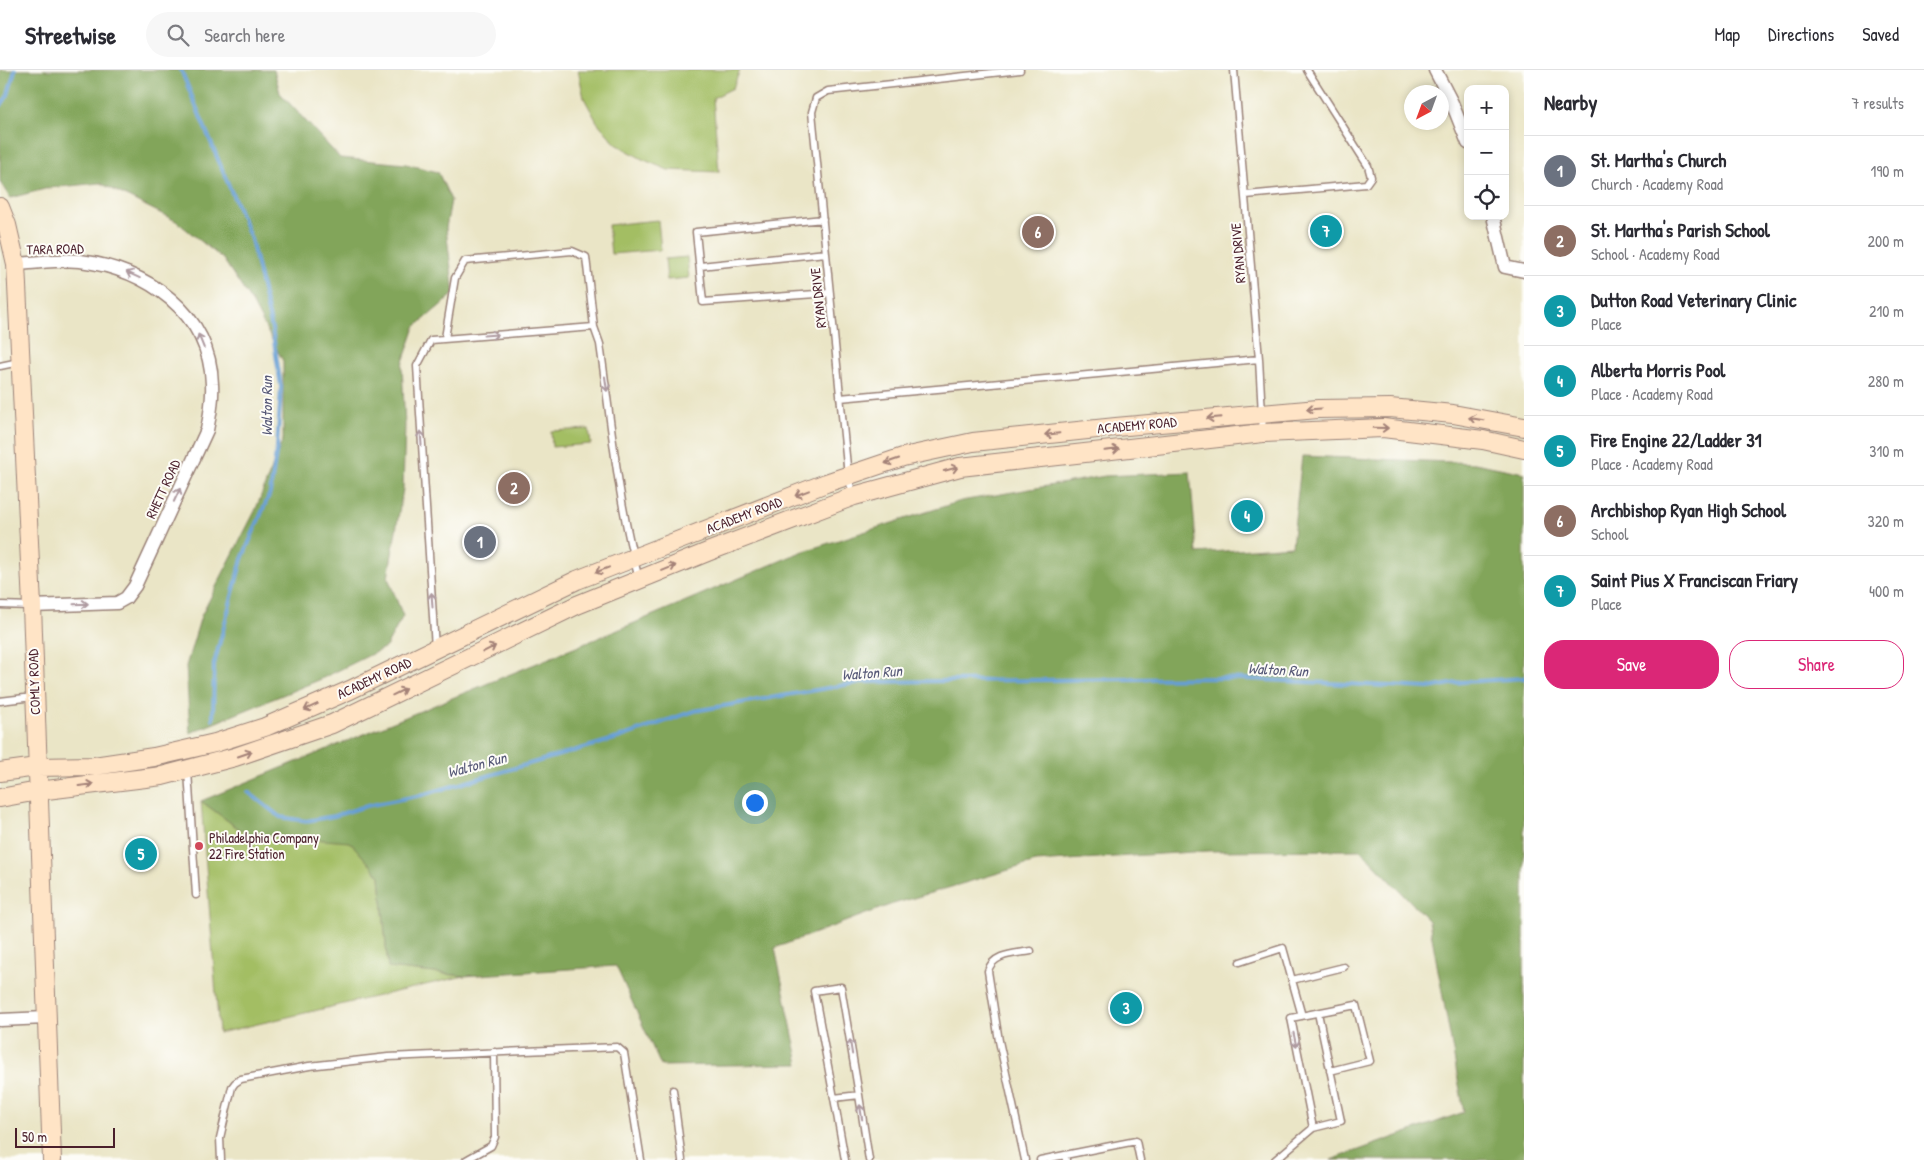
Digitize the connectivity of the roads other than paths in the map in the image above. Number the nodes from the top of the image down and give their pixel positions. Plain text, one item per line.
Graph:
1 (1020, 70) edge
2 (1234, 70) edge
3 (1307, 70) edge
4 (1435, 70) edge
5 (1464, 132) edge
6 (1246, 195) junction
7 (0, 207) edge
8 (823, 219) junction
9 (1494, 220) edge
10 (826, 253) junction
11 (16, 264) junction
12 (700, 266) junction
13 (1524, 271) edge
14 (830, 292) junction
15 (174, 302) joint
16 (594, 327) junction
17 (445, 338) junction
18 (1259, 359) junction
19 (21, 362) junction
20 (0, 366) edge
21 (840, 398) junction
22 (1262, 414) junction
23 (1524, 427) edge
24 (1262, 433) junction
25 (1524, 449) edge
26 (848, 476) junction
27 (854, 496) junction
28 (633, 558) junction
29 (639, 580) junction
30 (0, 605) edge
31 (32, 606) junction
32 (435, 649) junction
33 (445, 670) junction
34 (35, 697) junction
35 (0, 701) edge
36 (37, 766) junction
37 (188, 770) junction
38 (0, 772) edge
39 (38, 791) junction
40 (0, 798) edge
41 (196, 895) dead end
42 (1031, 951) dead end
43 (1240, 962) dead end
44 (1344, 967) dead end
45 (1292, 980) junction
46 (1318, 1013) junction
47 (1302, 1016) junction
48 (46, 1018) junction
49 (0, 1020) edge
50 (494, 1052) junction
51 (1330, 1070) junction
52 (673, 1090) dead end
53 (859, 1095) junction
54 (834, 1098) junction
55 (1313, 1128) junction
56 (1066, 1157) edge
57 (52, 1160) edge
58 (221, 1160) edge
59 (466, 1160) edge
60 (641, 1160) edge
61 (682, 1160) edge
62 (845, 1160) edge
63 (869, 1160) edge
64 (1025, 1160) edge
65 (1040, 1160) edge
66 (1140, 1160) edge
67 (1275, 1160) edge

1 - 8 lane, RYAN DRIVE
2 - 6 lane, RYAN DRIVE
3 - 6 lane
4 - 5 street
6 - 18 lane, RYAN DRIVE
7 - 11 main road, COMLY ROAD
8 - 10 lane, RYAN DRIVE
8 - 12 lane
9 - 13 street
10 - 12 lane
10 - 14 lane, RYAN DRIVE
15 -> 11 street, TARA ROAD
11 - 19 main road, COMLY ROAD
12 - 14 lane
14 - 21 lane, RYAN DRIVE
31 -> 15 street, RHETT ROAD
17 -> 16 lane
16 - 17 lane
16 -> 28 lane
32 -> 17 lane
18 - 21 lane
18 - 22 lane, RYAN DRIVE
19 - 20 lane
19 - 31 main road, COMLY ROAD
21 - 26 lane, RYAN DRIVE
23 -> 22 main road, ACADEMY ROAD
22 - 24 lane, RYAN DRIVE
22 -> 26 main road, ACADEMY ROAD
24 -> 25 main road, ACADEMY ROAD
27 -> 24 main road, ACADEMY ROAD
26 - 27 lane, RYAN DRIVE
26 -> 28 main road, ACADEMY ROAD
29 -> 27 main road, ACADEMY ROAD
28 - 29 lane
28 -> 32 main road, ACADEMY ROAD
33 -> 29 main road, ACADEMY ROAD
30 - 31 lane
31 - 34 main road, COMLY ROAD
32 - 33 main road
32 -> 36 main road, ACADEMY ROAD
37 -> 33 main road, ACADEMY ROAD
34 - 35 lane
34 - 36 main road, COMLY ROAD
36 - 38 main road, ACADEMY ROAD
36 - 39 main road, COMLY ROAD
39 -> 37 main road, ACADEMY ROAD
37 - 41 lane
39 - 40 main road, ACADEMY ROAD
39 - 48 main road, COMLY ROAD
42 - 64 lane
43 - 45 lane
44 - 45 lane
45 - 47 lane
46 - 47 lane
46 - 51 lane
46 - 51 lane
47 -> 55 lane
48 - 49 street
48 - 57 main road, COMLY ROAD
50 - 58 lane
50 - 59 lane
50 - 60 lane
51 - 55 lane
52 - 61 lane
53 - 54 lane
53 -> 54 lane
63 -> 53 lane
54 - 62 lane
55 - 67 lane
56 - 65 lane
56 - 66 lane

